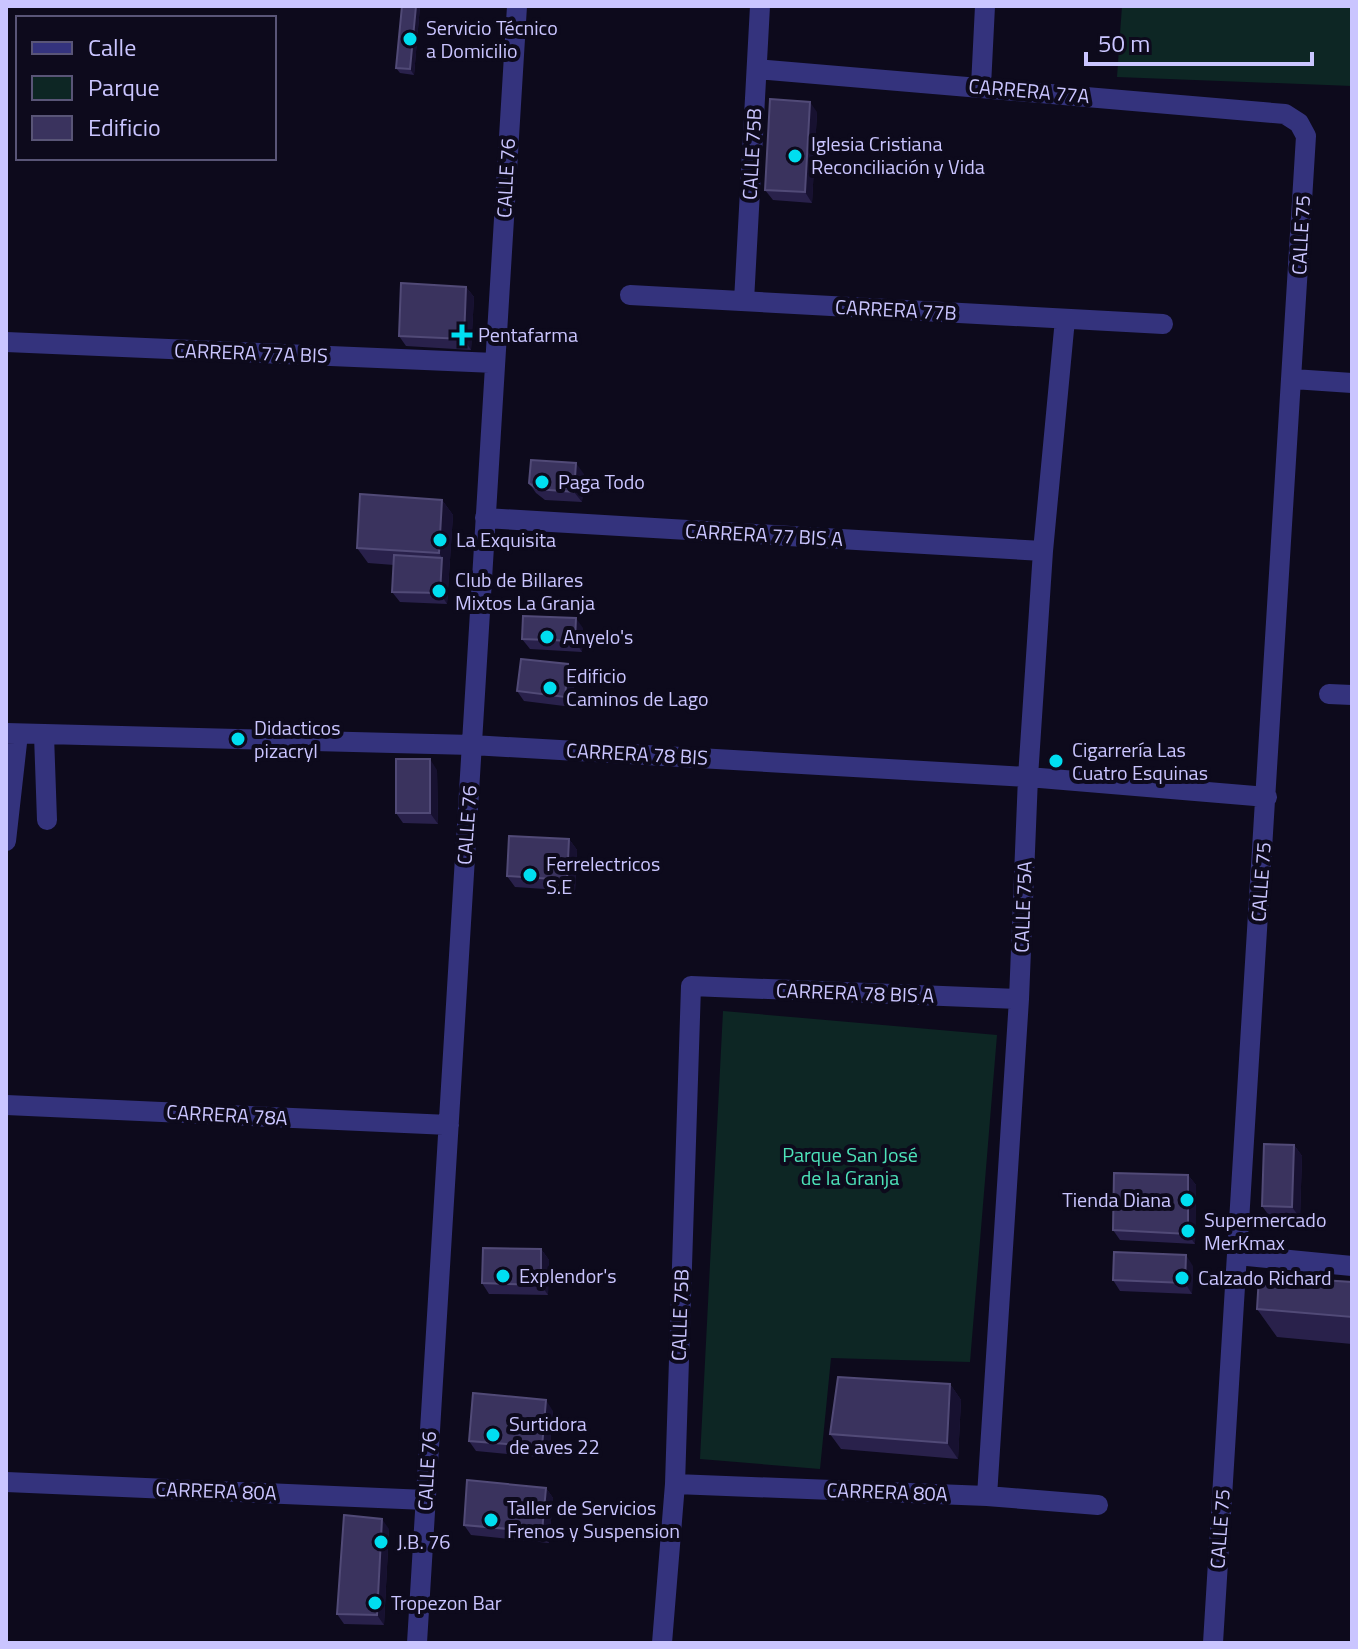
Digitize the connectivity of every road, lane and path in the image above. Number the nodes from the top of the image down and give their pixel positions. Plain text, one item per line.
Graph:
1 (517, 6) edge
2 (760, 6) edge
3 (985, 6) edge
4 (757, 69) junction
5 (981, 86) junction
6 (1299, 123) joint
7 (630, 295) dead end
8 (744, 301) junction
9 (1065, 319) junction
10 (1163, 324) dead end
11 (6, 342) edge
12 (495, 363) junction
13 (1293, 379) junction
14 (1352, 383) edge
15 (485, 518) junction
16 (1043, 551) junction
17 (1329, 694) dead end
18 (1352, 695) edge
19 (12, 734) edge
20 (44, 735) junction
21 (472, 745) junction
22 (1028, 777) junction
23 (1267, 797) junction
24 (47, 820) dead end
25 (6, 841) edge
26 (691, 986) joint
27 (1019, 999) junction
28 (6, 1105) edge
29 (449, 1125) junction
30 (1237, 1255) junction
31 (1352, 1266) edge
32 (6, 1482) edge
33 (675, 1484) junction
34 (987, 1496) junction
35 (426, 1500) junction
36 (1098, 1505) dead end
37 (417, 1643) edge
38 (662, 1643) edge
39 (1213, 1643) edge

1 - 12 street, CALLE 76
2 - 4 street, CALLE 75B
3 - 5 street
4 - 5 street, CARRERA 77A
4 - 8 street, CALLE 75B
5 - 6 street, CARRERA 77A
6 - 13 street, CALLE 75
7 - 8 street, CARRERA 77B
8 - 9 street, CARRERA 77B
9 - 10 street, CARRERA 77B
9 - 16 street, CALLE 75A
11 - 12 street, CARRERA 77A BIS
12 - 15 street, CALLE 76
13 - 14 street
13 - 23 street, CALLE 75
15 - 16 street, CARRERA 77 BIS A
15 - 21 street, CALLE 76
16 - 22 street, CALLE 75A
17 - 18 street
19 - 20 street, CARRERA 78 BIS
19 - 25 street
20 - 21 street, CARRERA 78 BIS
20 - 24 street
21 - 22 street, CARRERA 78 BIS
21 - 29 street, CALLE 76
22 - 23 street, CARRERA 78 BIS
22 - 27 street, CALLE 75A
23 - 30 street, CALLE 75
26 - 27 street, CARRERA 78 BIS A
26 - 33 street, CALLE 75B
27 - 34 street, CALLE 75A
28 - 29 street, CARRERA 78A
29 - 35 street, CALLE 76
30 - 31 street
30 - 39 street, CALLE 75
32 - 35 street, CARRERA 80A
33 - 34 street, CARRERA 80A
33 - 38 street, CALLE 75B
34 - 36 street, CARRERA 80A
35 - 37 street, CALLE 76

